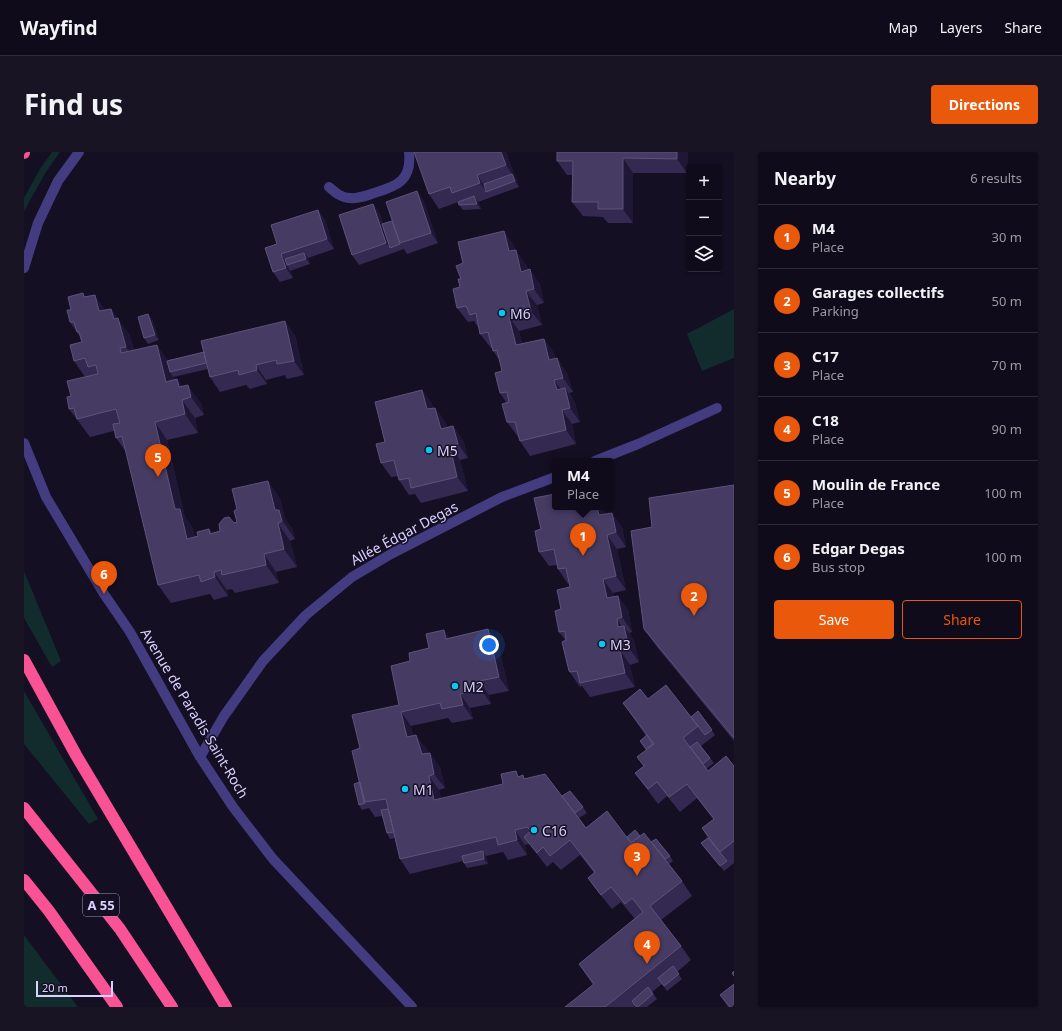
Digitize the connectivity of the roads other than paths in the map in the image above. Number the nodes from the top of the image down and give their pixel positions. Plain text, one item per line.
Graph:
1 (79, 152) edge
2 (409, 152) edge
3 (329, 187) dead end
4 (24, 268) edge
5 (717, 408) dead end
6 (24, 443) edge
7 (603, 458) edge
8 (552, 478) edge
9 (24, 660) edge
10 (200, 757) junction
11 (24, 808) edge
12 (24, 880) edge
13 (117, 1007) edge
14 (172, 1007) edge
15 (226, 1007) edge
16 (412, 1007) edge

1 - 4 street
2 - 3 street
5 - 7 street
6 - 10 street, Avenue de Paradis Saint-Roch
8 - 10 street, Allée Édgar Degas
9 - 15 highway
10 - 16 street, Avenue de Paradis Saint-Roch
11 - 14 highway, A 55
12 - 13 highway

